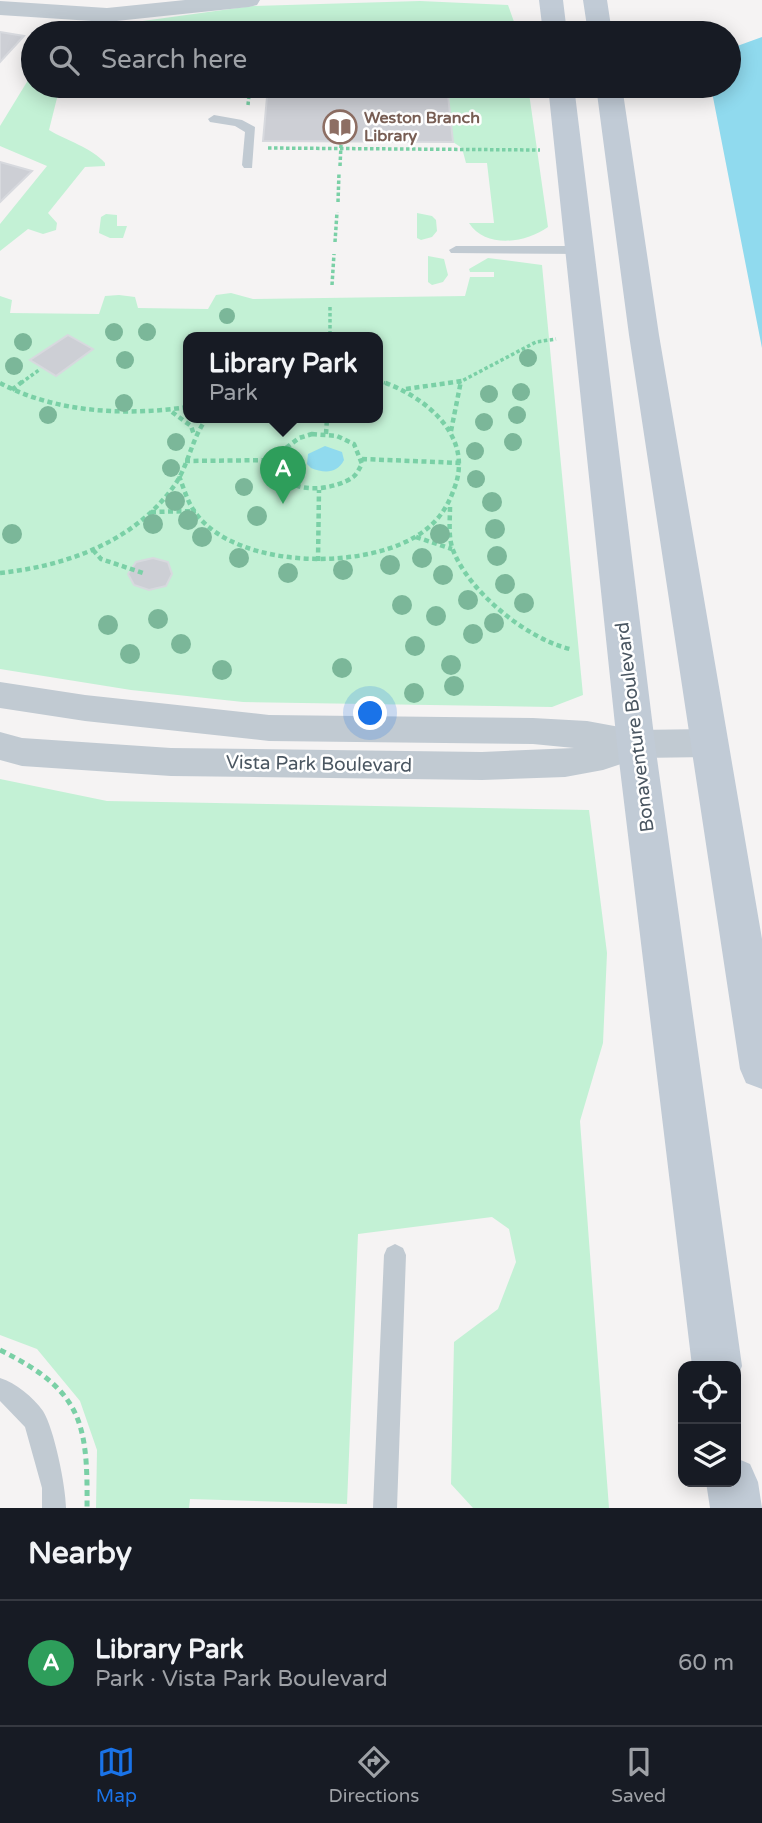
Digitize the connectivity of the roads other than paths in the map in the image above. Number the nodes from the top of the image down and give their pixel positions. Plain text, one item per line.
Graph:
1 (249, 0) edge
2 (551, 0) edge
3 (595, 0) edge
4 (0, 8) edge
5 (554, 21) edge
6 (598, 21) edge
7 (562, 98) edge
8 (611, 98) edge
9 (214, 119) dead end
10 (248, 166) dead end
11 (456, 250) dead end
12 (581, 250) junction
13 (644, 335) junction
14 (0, 695) edge
15 (709, 743) junction
16 (636, 744) junction
17 (0, 746) edge
18 (762, 1069) edge
19 (395, 1255) dead end
20 (716, 1361) edge
21 (0, 1389) edge
22 (733, 1487) edge
23 (54, 1508) edge
24 (385, 1508) edge
25 (736, 1508) edge

1 - 4 street
2 - 5 main road
3 - 6 main road
7 - 12 main road, Bonaventure Boulevard
8 - 13 main road
9 - 10 lane
11 - 12 lane
12 - 13 main road
12 - 16 main road, Bonaventure Boulevard
13 - 15 main road
14 - 16 street, Vista Park Boulevard
15 - 16 street, Vista Park Boulevard
15 - 18 main road
16 - 17 street, Vista Park Boulevard
16 - 20 main road, Bonaventure Boulevard
19 - 24 lane
21 - 23 lane
22 - 25 main road

